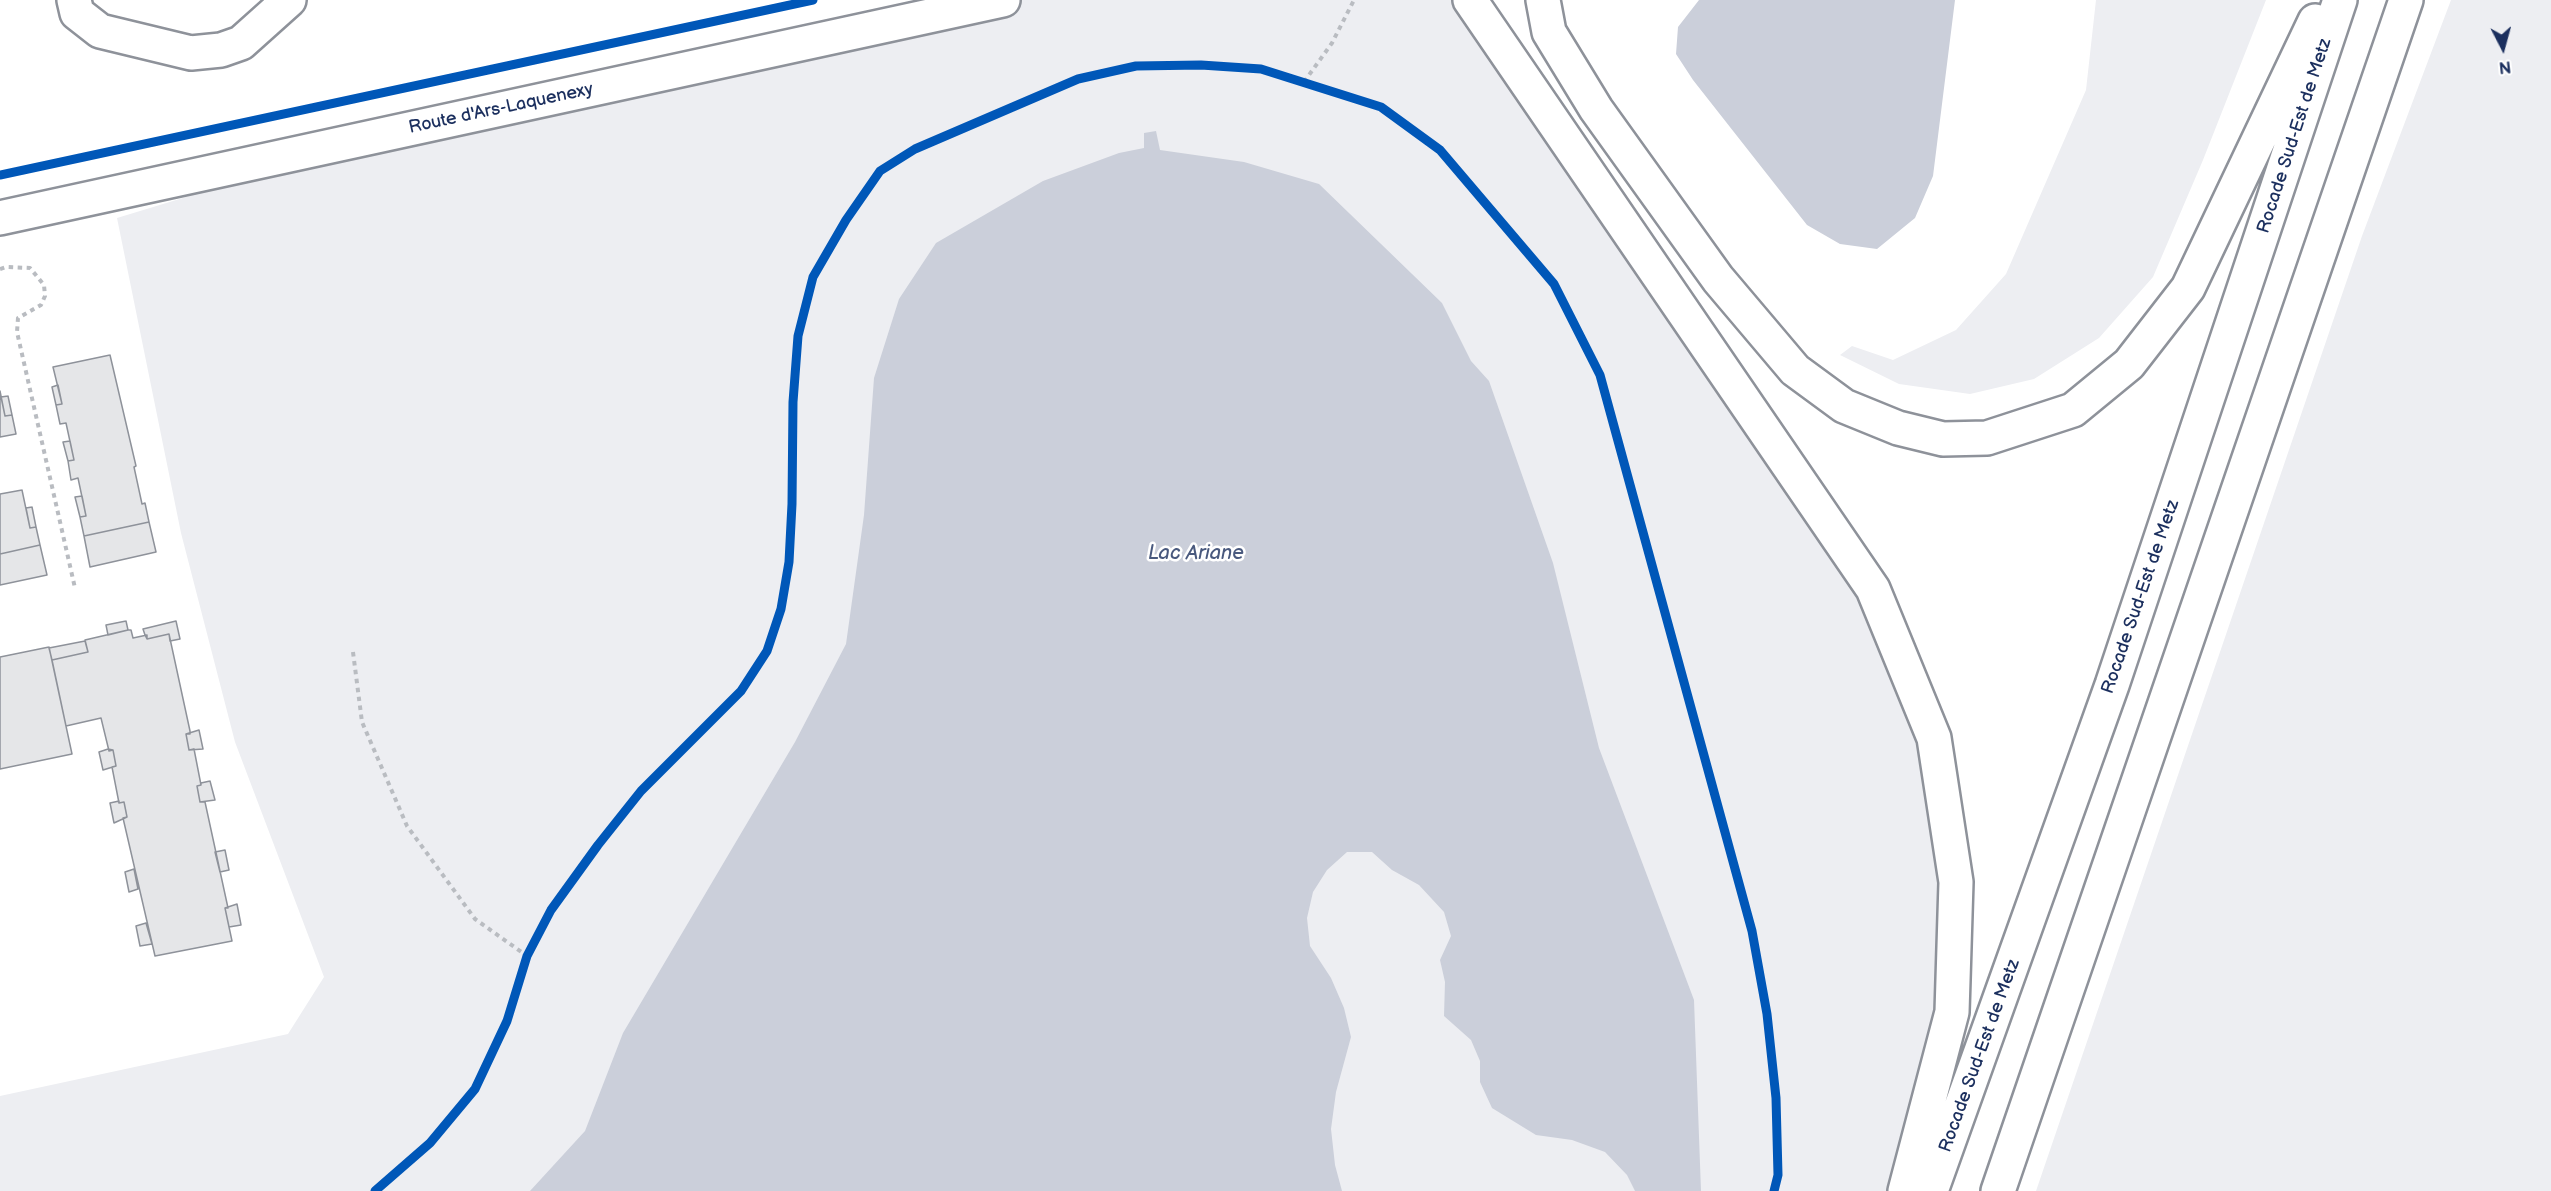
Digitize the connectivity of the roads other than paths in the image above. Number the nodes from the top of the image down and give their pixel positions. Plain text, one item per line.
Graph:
1 (74, 0) edge
2 (289, 0) edge
3 (1003, 0) edge
4 (1470, 0) edge
5 (1544, 0) edge
6 (2324, 0) edge
7 (2340, 0) edge
8 (2406, 0) edge
9 (0, 218) edge
10 (1905, 1191) edge
11 (1931, 1191) edge
12 (1998, 1191) edge

1 - 2 main road
3 - 9 main road, Route d'Ars-Laquenexy
4 - 10 main road
5 - 6 main road
7 - 11 main road, Rocade Sud-Est de Metz
8 - 12 main road

